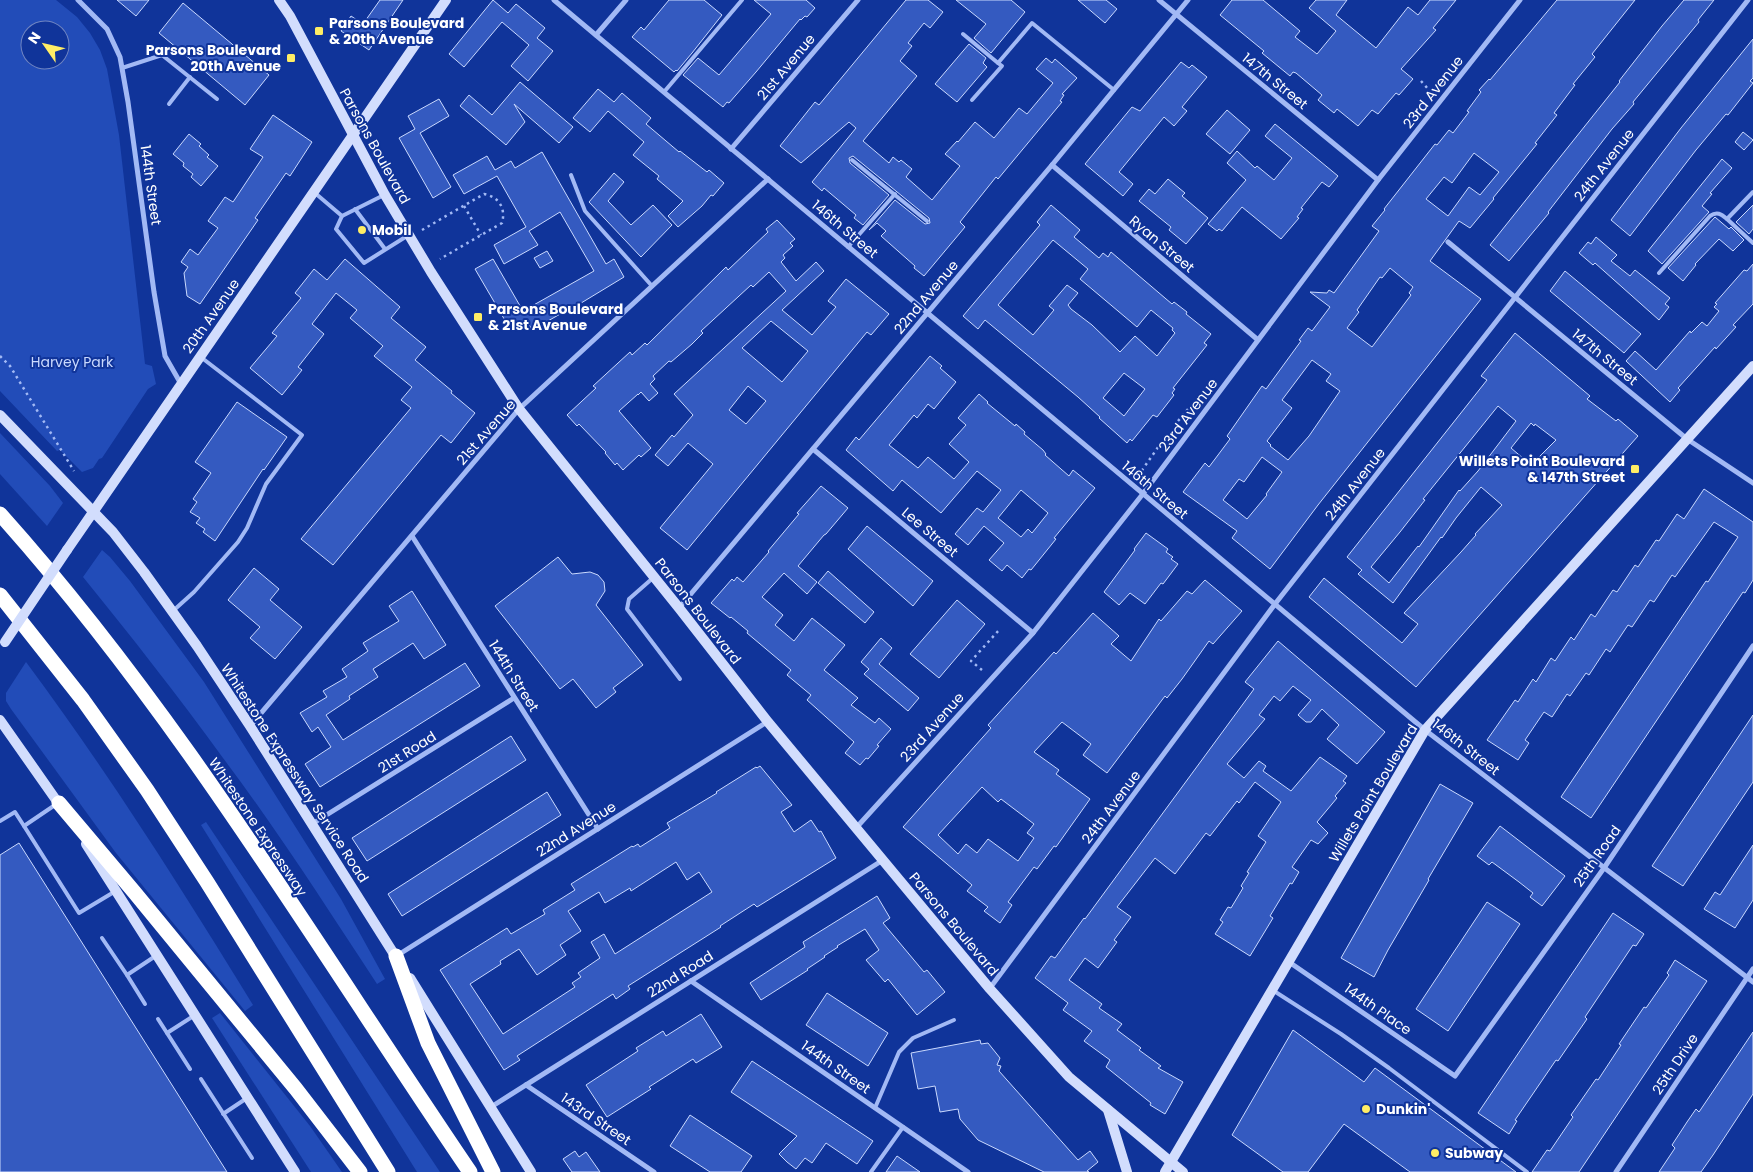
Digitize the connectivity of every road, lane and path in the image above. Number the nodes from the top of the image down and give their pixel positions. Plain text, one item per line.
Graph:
1 (78, 0) edge
2 (279, 0) edge
3 (446, 0) edge
4 (554, 0) edge
5 (626, 0) edge
6 (742, 0) edge
7 (858, 0) edge
8 (1159, 0) edge
9 (1188, 0) edge
10 (1520, 0) edge
11 (1748, 0) edge
12 (1176, 15) junction
13 (964, 34) dead end
14 (596, 35) junction
15 (998, 63) junction
16 (122, 68) junction
17 (190, 77) junction
18 (1421, 81) dead end
19 (1114, 90) junction
20 (1429, 90) dead end
21 (664, 92) junction
22 (217, 99) dead end
23 (972, 100) dead end
24 (168, 104) dead end
25 (353, 135) junction
26 (732, 149) junction
27 (852, 160) dead end
28 (1052, 165) junction
29 (571, 175) dead end
30 (768, 180) junction
31 (1378, 180) junction
32 (313, 192) junction
33 (1753, 192) edge
34 (385, 194) junction
35 (895, 194) junction
36 (464, 206) junction
37 (354, 210) junction
38 (342, 216) junction
39 (1727, 219) junction
40 (927, 221) dead end
41 (422, 230) dead end
42 (409, 235) junction
43 (482, 235) junction
44 (1448, 242) dead end
45 (1753, 243) edge
46 (848, 247) junction
47 (385, 249) junction
48 (440, 259) dead end
49 (1660, 273) dead end
50 (652, 286) junction
51 (1514, 298) junction
52 (927, 313) junction
53 (1258, 340) junction
54 (0, 356) edge
55 (200, 356) junction
56 (1753, 366) edge
57 (181, 384) junction
58 (1189, 408) dead end
59 (519, 409) junction
60 (0, 416) edge
61 (1178, 421) dead end
62 (1687, 439) junction
63 (1161, 443) dead end
64 (813, 449) junction
65 (74, 471) dead end
66 (1140, 474) dead end
67 (1753, 483) edge
68 (1142, 495) junction
69 (94, 511) junction
70 (0, 514) edge
71 (412, 536) junction
72 (654, 577) junction
73 (0, 594) edge
74 (1275, 604) junction
75 (679, 608) junction
76 (172, 612) junction
77 (1000, 629) dead end
78 (1033, 633) junction
79 (2, 646) edge
80 (1753, 646) edge
81 (982, 670) dead end
82 (680, 680) dead end
83 (514, 698) junction
84 (0, 720) edge
85 (768, 722) junction
86 (250, 726) junction
87 (1425, 730) junction
88 (59, 803) junction
89 (0, 821) edge
90 (312, 824) junction
91 (24, 826) junction
92 (856, 828) junction
93 (598, 829) junction
94 (883, 860) junction
95 (1604, 868) junction
96 (116, 890) junction
97 (102, 938) dead end
98 (157, 955) junction
99 (396, 956) junction
100 (1289, 962) junction
101 (1753, 969) edge
102 (127, 975) junction
103 (1747, 977) junction
104 (691, 981) junction
105 (1753, 982) edge
106 (990, 989) junction
107 (1272, 990) junction
108 (145, 1004) dead end
109 (195, 1016) junction
110 (158, 1019) dead end
111 (954, 1020) dead end
112 (168, 1033) junction
113 (190, 1069) dead end
114 (1455, 1076) joint
115 (201, 1079) dead end
116 (526, 1085) junction
117 (247, 1098) junction
118 (490, 1107) junction
119 (875, 1108) junction
120 (1108, 1109) junction
121 (223, 1114) junction
122 (903, 1127) junction
123 (252, 1158) dead end
124 (1171, 1162) junction
125 (295, 1172) edge
126 (360, 1172) edge
127 (388, 1172) edge
128 (470, 1172) edge
129 (493, 1172) edge
130 (532, 1172) edge
131 (654, 1172) edge
132 (871, 1172) edge
133 (968, 1172) edge
134 (1128, 1172) edge
135 (1165, 1172) edge
136 (1182, 1172) edge
137 (1527, 1172) edge
138 (1616, 1172) edge

1 - 16 street, 144th Street
2 - 25 street, Parsons Boulevard
3 - 25 street, 20th Avenue
4 - 14 street, 146th Street
5 - 14 street
6 - 21 lane
7 - 26 street, 21st Avenue
8 - 12 street, 147th Street
9 - 12 street, 22nd Avenue
10 - 31 street, 23rd Avenue
11 - 51 street, 24th Avenue
12 - 19 street, 22nd Avenue
12 - 31 street, 147th Street
13 - 15 lane
14 - 21 street, 146th Street
15 - 19 lane
15 - 23 lane
16 - 17 lane
16 - 57 street, 144th Street
17 - 22 lane
17 - 24 lane
18 - 20 path
19 - 28 street, 22nd Avenue
21 - 26 street, 146th Street
25 - 32 street, 20th Avenue
25 - 34 street, Parsons Boulevard
26 - 30 street, 146th Street
27 - 35 lane
28 - 52 street, 22nd Avenue
28 - 53 street, Ryan Street
29 - 50 lane
30 - 46 street, 146th Street
30 - 50 street, 21st Avenue
31 - 53 street, 23rd Avenue
32 - 38 lane
32 - 55 street, 20th Avenue
33 - 39 lane
34 - 37 lane
34 - 42 street, Parsons Boulevard
35 - 40 lane
35 - 46 lane
36 - 41 path
36 - 43 path
36 - 43 path
37 - 38 lane
37 - 47 lane
38 - 47 lane
39 - 45 lane
39 - 49 lane
42 - 47 lane
42 - 59 street, Parsons Boulevard
43 - 48 path
44 - 51 street, 147th Street
46 - 52 street, 146th Street
50 - 59 street, 21st Avenue
51 - 62 street, 147th Street
51 - 74 street, 24th Avenue
52 - 64 street, 22nd Avenue
52 - 68 street, 146th Street
53 - 68 street, 23rd Avenue
54 - 65 path
55 - 57 street, 20th Avenue
55 - 76 lane
56 - 62 street, Willets Point Boulevard
57 - 69 street, 20th Avenue
58 - 61 path
59 - 71 street, 21st Avenue
59 - 72 street, Parsons Boulevard
60 - 69 street, Whitestone Expressway Service Road
62 - 67 street, 147th Street
62 - 87 street, Willets Point Boulevard
63 - 66 path
64 - 75 street, 22nd Avenue
64 - 78 street, Lee Street
68 - 74 street, 146th Street
68 - 78 street, 23rd Avenue
69 - 76 street, Whitestone Expressway Service Road
69 - 79 street, 20th Avenue, bridge
70 - 128 highway, Whitestone Expressway
71 - 83 street, 144th Street
71 - 86 street, 21st Avenue
72 - 75 street, Parsons Boulevard
72 - 82 lane
73 - 127 highway
74 - 87 street, 146th Street
74 - 106 street, 24th Avenue
75 - 85 street, Parsons Boulevard
76 - 86 street, Whitestone Expressway Service Road
77 - 81 path
78 - 92 street, 23rd Avenue
80 - 95 street, 25th Road
83 - 90 street, 21st Road
83 - 93 street, 144th Street
84 - 88 street
85 - 92 street, Parsons Boulevard
85 - 93 street, 22nd Avenue
86 - 90 street, Whitestone Expressway Service Road
87 - 95 street, 146th Street
87 - 100 street, Willets Point Boulevard
88 - 91 lane
88 - 96 street
88 - 126 highway
89 - 91 lane
90 - 99 street, Whitestone Expressway Service Road
91 - 96 lane
92 - 94 street, Parsons Boulevard
93 - 99 street, 22nd Avenue
94 - 104 street, 22nd Road
94 - 106 street, Parsons Boulevard
95 - 103 street, 146th Street
95 - 114 street, 25th Road
96 - 98 street
97 - 102 lane
98 - 102 lane
98 - 109 street
99 - 118 street, Whitestone Expressway Service Road
99 - 129 highway
100 - 107 street, Willets Point Boulevard
100 - 114 street, 144th Place
101 - 103 street, 25th Drive
102 - 108 lane
103 - 105 street, 146th Street
103 - 138 street, 25th Drive
104 - 116 street, 22nd Road
104 - 119 street, 144th Street
106 - 120 street, Parsons Boulevard
107 - 124 street, Willets Point Boulevard
107 - 137 lane
109 - 112 lane
109 - 117 street
110 - 112 lane
111 - 119 lane
112 - 113 lane
115 - 121 lane
116 - 118 street, 22nd Road
116 - 131 street, 143rd Street
117 - 121 lane
117 - 125 street
118 - 130 street, Whitestone Expressway Service Road
119 - 122 street, 144th Street
120 - 124 street, Parsons Boulevard
120 - 134 street
121 - 123 lane
122 - 132 lane
122 - 133 street, 144th Street
124 - 135 street, Willets Point Boulevard
124 - 136 street, Parsons Boulevard

